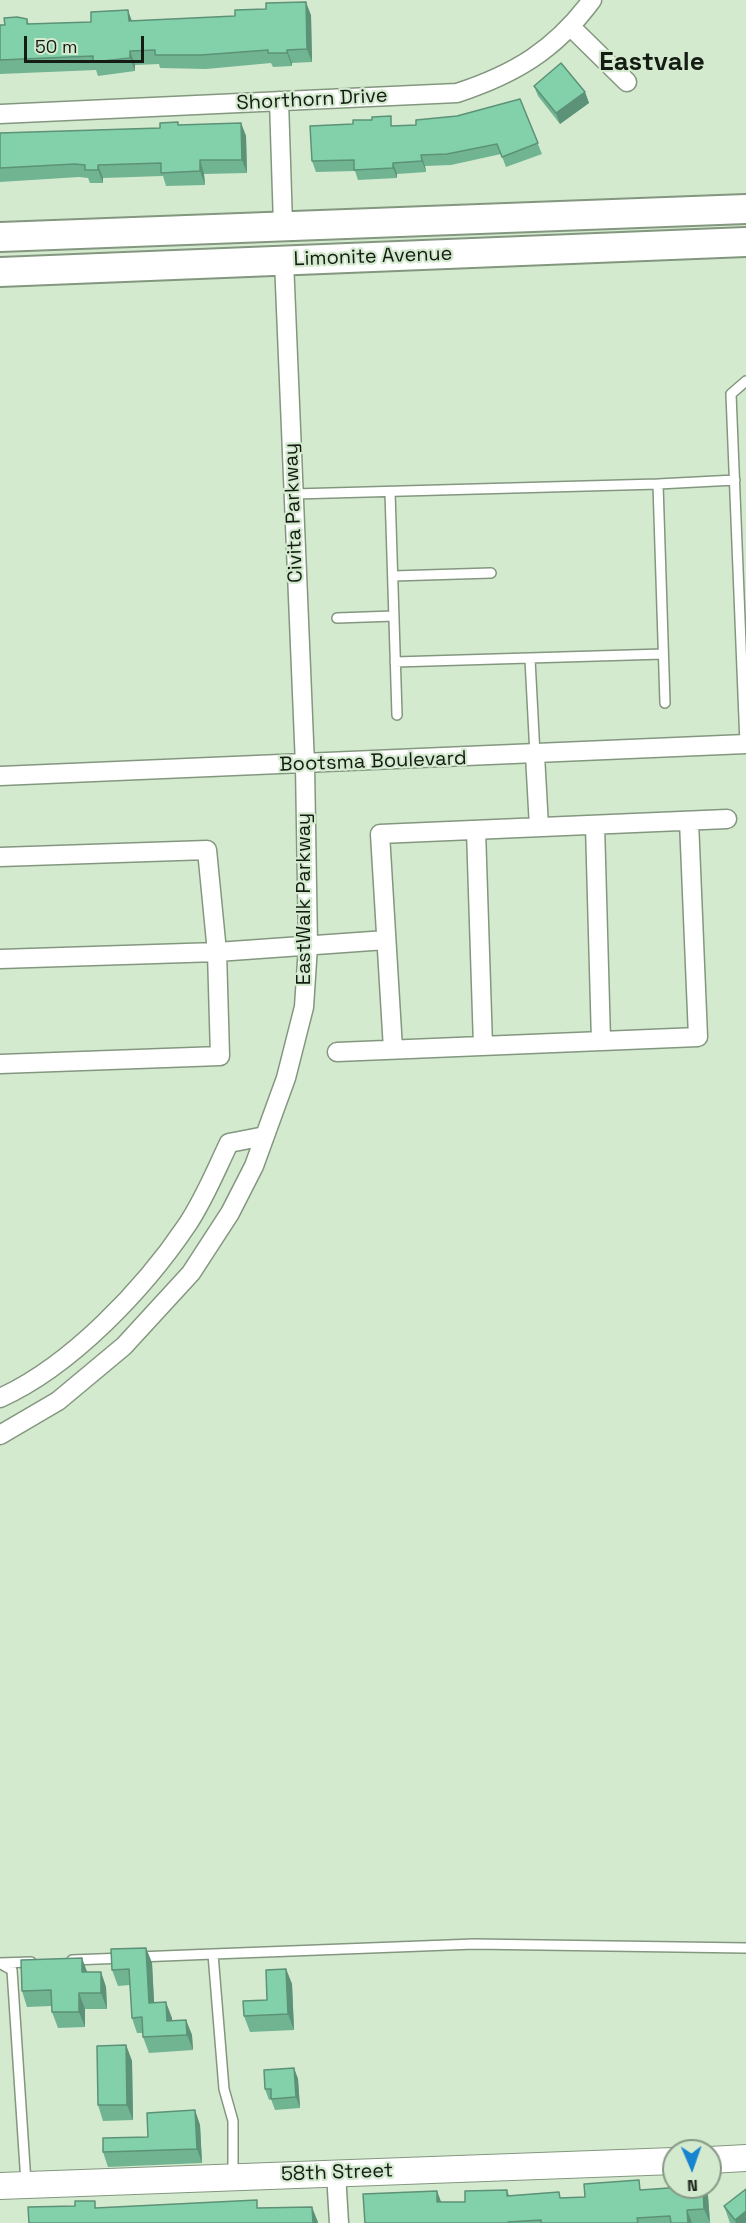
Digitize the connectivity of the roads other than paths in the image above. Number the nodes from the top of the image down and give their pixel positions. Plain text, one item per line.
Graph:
1 (592, 0) edge
2 (572, 28) junction
3 (627, 82) dead end
4 (279, 101) junction
5 (0, 114) edge
6 (746, 209) edge
7 (283, 225) junction
8 (0, 237) edge
9 (746, 242) edge
10 (284, 261) junction
11 (111, 268) junction
12 (0, 272) edge
13 (746, 381) edge
14 (735, 480) junction
15 (658, 484) junction
16 (390, 492) junction
17 (294, 494) junction
18 (491, 573) dead end
19 (393, 576) junction
20 (394, 616) junction
21 (337, 618) dead end
22 (663, 654) junction
23 (530, 659) junction
24 (395, 662) junction
25 (665, 703) dead end
26 (397, 716) dead end
27 (745, 744) edge
28 (535, 755) junction
29 (305, 765) junction
30 (0, 776) edge
31 (727, 819) dead end
32 (689, 821) junction
33 (595, 825) junction
34 (539, 827) junction
35 (476, 830) junction
36 (0, 857) edge
37 (386, 940) junction
38 (308, 946) junction
39 (217, 952) junction
40 (0, 959) edge
41 (601, 1041) junction
42 (483, 1046) junction
43 (393, 1049) junction
44 (337, 1052) dead end
45 (0, 1064) edge
46 (265, 1136) junction
47 (0, 1398) edge
48 (0, 1435) edge
49 (746, 1948) edge
50 (213, 1954) junction
51 (59, 1960) edge
52 (47, 1961) edge
53 (0, 1963) edge
54 (746, 2158) edge
55 (722, 2159) edge
56 (662, 2161) edge
57 (336, 2173) junction
58 (233, 2177) junction
59 (26, 2185) junction
60 (0, 2186) edge
61 (339, 2223) edge

1 - 2 street, Shorthorn Drive
2 - 3 street
2 - 4 street, Shorthorn Drive
4 - 5 street, Shorthorn Drive
4 - 7 street
6 - 7 main road, Limonite Avenue
7 - 8 main road, Limonite Avenue
7 - 11 main road
9 - 10 main road, Limonite Avenue
10 - 11 main road, Limonite Avenue
10 - 17 street, Civita Parkway
11 - 12 main road, Limonite Avenue
13 - 14 lane
14 - 15 lane
14 - 27 lane
15 - 16 lane
15 - 22 lane
16 - 17 lane
16 - 19 lane
17 - 29 street, Civita Parkway
18 - 19 lane
19 - 20 lane
20 - 21 lane
20 - 24 lane
22 - 23 lane
22 - 25 lane
23 - 24 lane
23 - 28 lane
24 - 26 lane
27 - 28 street, Bootsma Boulevard
28 - 29 street, Bootsma Boulevard
28 - 34 street
29 - 30 street, Bootsma Boulevard
29 - 38 street, EastWalk Parkway
31 - 32 street
32 - 33 street
32 - 41 street
33 - 34 street
33 - 41 street
34 - 35 street
35 - 37 street
35 - 42 street
36 - 39 street
37 - 38 street
37 - 43 street
38 - 39 street
38 - 46 street, EastWalk Parkway
39 - 40 street
39 - 45 street
41 - 42 street
42 - 43 street
43 - 44 street
46 - 47 street
46 - 48 street, EastWalk Parkway
49 - 50 lane
50 - 51 lane
50 - 58 lane
52 - 53 lane
53 - 59 lane
54 - 55 street
56 - 57 street, 58th Street
57 - 58 street, 58th Street
57 - 61 street
58 - 59 street, 58th Street
59 - 60 street, 58th Street

